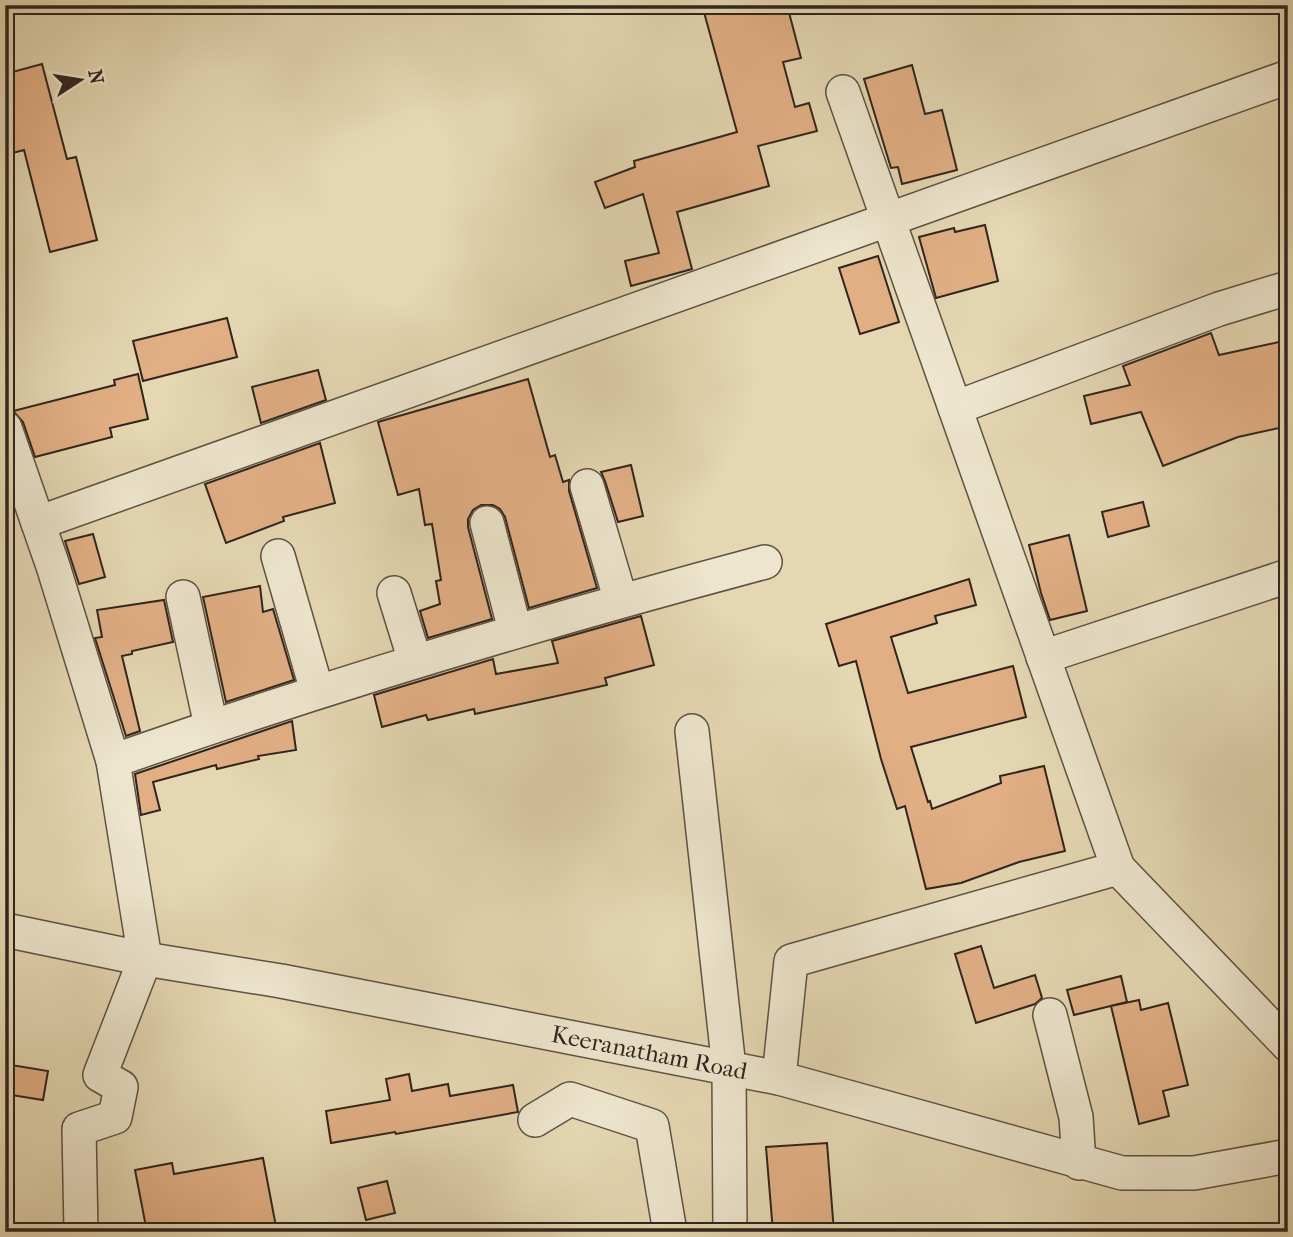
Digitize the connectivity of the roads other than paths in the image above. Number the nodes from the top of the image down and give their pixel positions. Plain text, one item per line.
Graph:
1 (1288, 77) edge
2 (843, 92) dead end
3 (889, 220) junction
4 (1288, 288) edge
5 (955, 408) junction
6 (5, 428) edge
7 (587, 486) dead end
8 (38, 523) junction
9 (487, 523) dead end
10 (278, 556) dead end
11 (765, 562) dead end
12 (1288, 576) edge
13 (394, 593) dead end
14 (183, 597) dead end
15 (621, 601) junction
16 (516, 630) junction
17 (1043, 657) junction
18 (415, 661) junction
19 (317, 691) junction
20 (211, 726) junction
21 (692, 731) dead end
22 (113, 761) junction
23 (1118, 868) junction
24 (5, 930) edge
25 (145, 960) junction
26 (1050, 1015) dead end
27 (1288, 1045) edge
28 (729, 1068) junction
29 (779, 1078) junction
30 (535, 1120) dead end
31 (1288, 1156) edge
32 (1079, 1163) junction
33 (81, 1232) edge
34 (670, 1232) edge
35 (730, 1232) edge

1 - 3 street
2 - 3 street
3 - 5 street
3 - 8 street
4 - 5 street
5 - 17 street
6 - 8 street
7 - 15 street
8 - 22 street
9 - 16 street
10 - 19 street
11 - 15 street
12 - 17 street
13 - 18 street
14 - 20 street
15 - 16 street
16 - 18 street
17 - 23 street
18 - 19 street
19 - 20 street
20 - 22 street
21 - 28 street
22 - 25 street
23 - 27 street
23 - 29 street
24 - 25 street, Keeranatham Road
25 - 28 street, Keeranatham Road
25 - 33 street
26 - 32 street
28 - 29 street, Keeranatham Road
28 - 35 street
29 - 32 street, Keeranatham Road
30 - 34 street
31 - 32 street, Keeranatham Road

